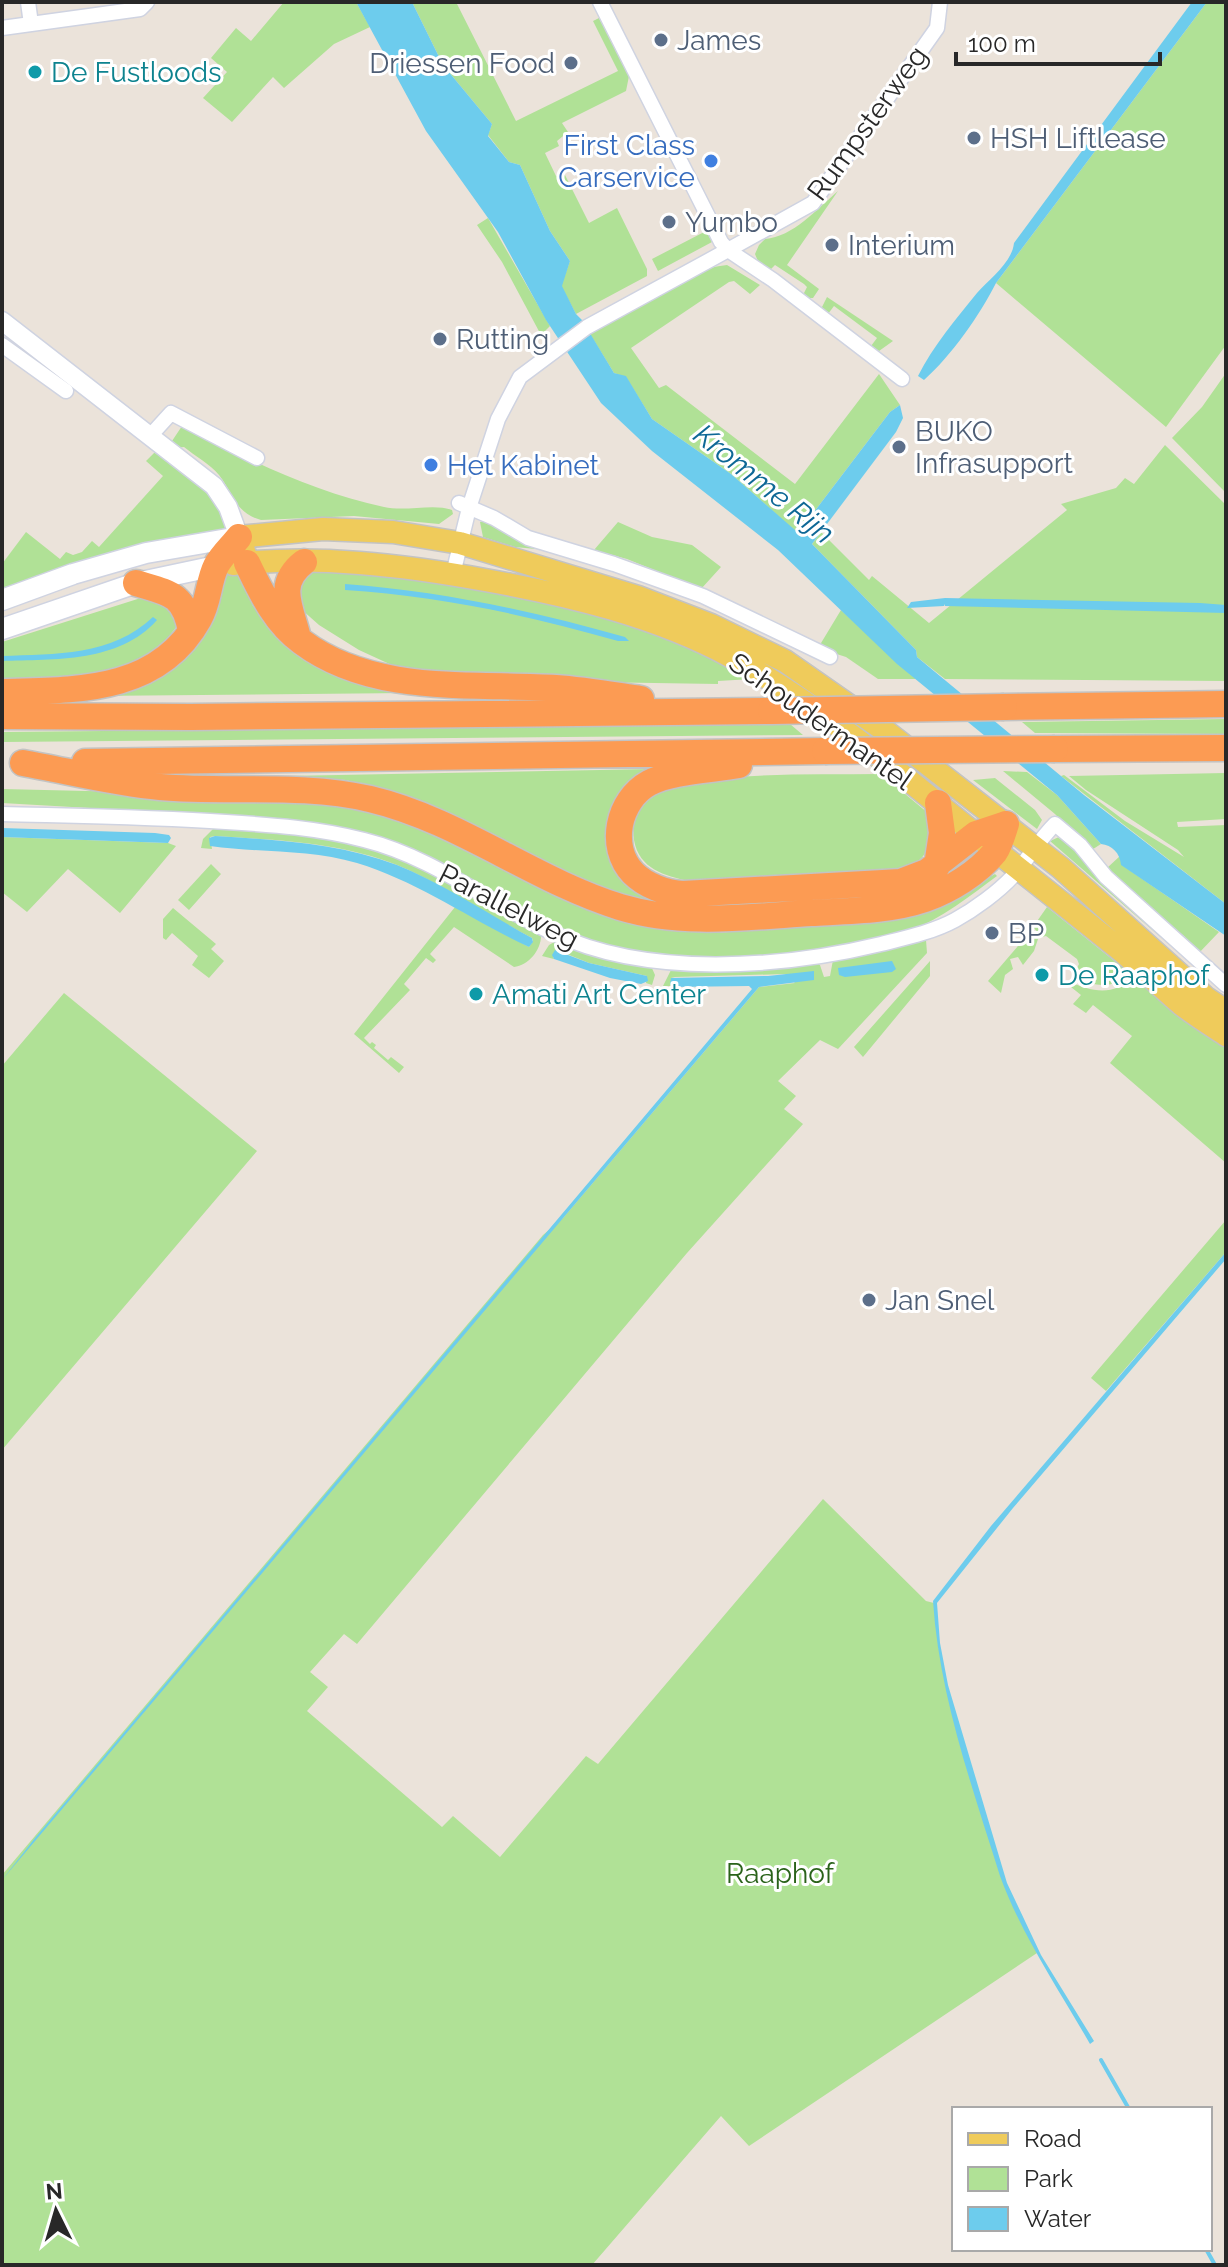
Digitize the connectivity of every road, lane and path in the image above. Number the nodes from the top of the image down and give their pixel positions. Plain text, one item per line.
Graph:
1 (28, 2) edge
2 (147, 2) edge
3 (600, 2) edge
4 (940, 2) edge
5 (125, 6) edge
6 (31, 24) junction
7 (2, 28) edge
8 (728, 250) junction
9 (2, 321) edge
10 (2, 345) edge
11 (902, 379) dead end
12 (66, 391) dead end
13 (151, 435) junction
14 (257, 458) dead end
15 (464, 506) junction
16 (239, 537) junction
17 (460, 543) junction
18 (304, 562) junction
19 (247, 563) junction
20 (216, 566) junction
21 (453, 574) junction
22 (136, 583) junction
23 (2, 600) edge
24 (2, 629) edge
25 (191, 631) junction
26 (299, 641) junction
27 (830, 657) dead end
28 (2, 692) edge
29 (1226, 704) edge
30 (736, 711) junction
31 (2, 716) edge
32 (1226, 748) edge
33 (825, 751) junction
34 (12, 763) edge
35 (938, 803) junction
36 (2, 814) edge
37 (1006, 824) junction
38 (976, 834) junction
39 (1034, 848) junction
40 (997, 851) junction
41 (937, 866) junction
42 (1018, 869) junction
43 (1226, 985) edge
44 (1226, 1011) edge
45 (1226, 1035) edge

1 - 6 street
2 - 5 street
3 - 8 street
4 - 8 street, Rumpsterweg
5 - 6 street
6 - 7 street
8 - 11 street
8 - 15 street, Rumpsterweg
9 - 13 street
10 - 12 street
13 - 14 street
13 - 16 street
15 - 17 street, Rumpsterweg
15 - 27 street, Schoudermantel
16 - 17 main road, Schoudermantel
16 - 19 main road
16 - 20 highway
16 - 23 main road
17 - 21 street, Rumpsterweg
17 - 37 main road, Schoudermantel
18 - 19 main road, Schoudermantel
18 - 21 main road, Schoudermantel
18 - 26 highway
19 - 20 main road, Schoudermantel
19 - 26 highway
20 - 22 main road
20 - 25 highway
21 - 35 main road, Schoudermantel
22 - 24 main road
22 - 25 highway
25 - 28 highway
26 - 30 highway
29 - 30 highway, bridge
30 - 31 highway
32 - 33 highway, bridge
33 - 34 highway
33 - 41 highway
34 - 40 highway
35 - 38 main road, Schoudermantel
35 - 41 highway
36 - 42 street, Parallelweg
37 - 38 highway
37 - 39 main road, Schoudermantel
37 - 40 highway
38 - 40 main road, Schoudermantel
38 - 41 highway
39 - 42 street, Parallelweg
39 - 43 street
39 - 44 main road, Schoudermantel
40 - 42 main road, Schoudermantel
42 - 45 main road, Schoudermantel

